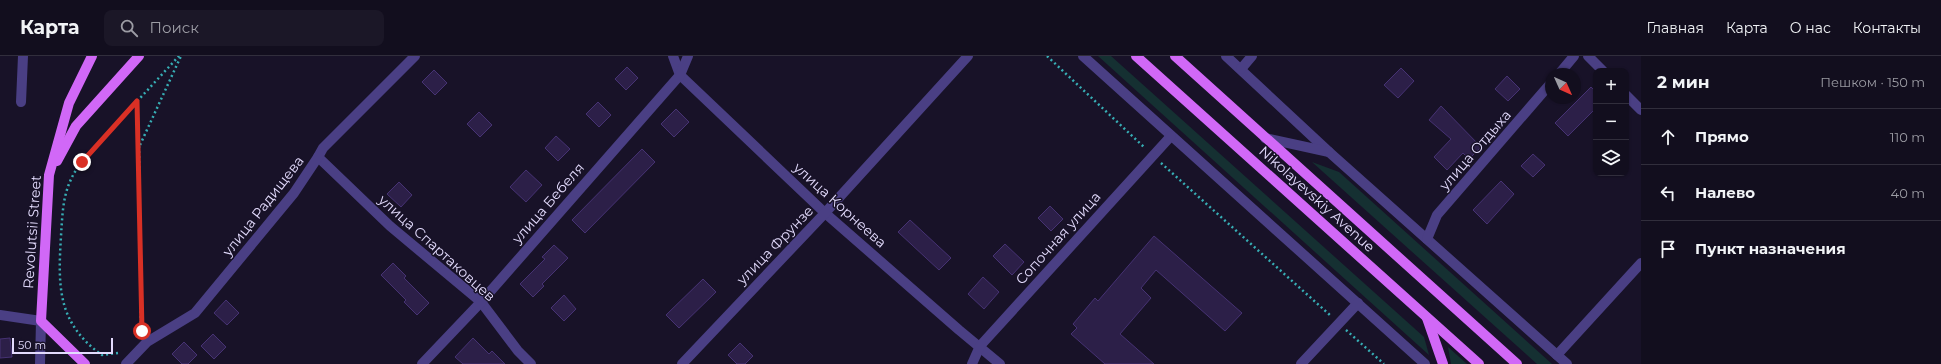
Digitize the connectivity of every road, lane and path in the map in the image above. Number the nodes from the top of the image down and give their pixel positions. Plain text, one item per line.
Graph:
1 (23, 56) edge
2 (92, 56) edge
3 (139, 56) edge
4 (180, 56) edge
5 (414, 56) edge
6 (672, 56) edge
7 (688, 56) edge
8 (968, 56) edge
9 (1047, 56) edge
10 (1083, 56) edge
11 (1136, 56) edge
12 (1175, 56) edge
13 (1226, 56) edge
14 (1252, 56) edge
15 (1574, 56) edge
16 (1588, 56) edge
17 (1564, 68) edge
18 (1600, 68) edge
19 (1241, 69) junction
20 (680, 75) junction
21 (1545, 90) edge
22 (1629, 98) edge
23 (137, 101) junction
24 (21, 102) dead end
25 (1641, 110) edge
26 (1171, 136) junction
27 (1265, 138) junction
28 (139, 146) junction
29 (1145, 148) dead end
30 (1329, 152) junction
31 (318, 158) junction
32 (1161, 162) dead end
33 (49, 175) junction
34 (825, 213) junction
35 (1427, 239) junction
36 (1641, 263) edge
37 (481, 302) junction
38 (1358, 303) junction
39 (0, 315) edge
40 (1427, 316) junction
41 (1332, 318) dead end
42 (41, 321) junction
43 (1344, 329) dead end
44 (137, 336) dead end
45 (980, 346) junction
46 (122, 350) dead end
47 (1557, 355) junction
48 (40, 364) edge
49 (85, 364) edge
50 (126, 364) edge
51 (422, 364) edge
52 (531, 364) edge
53 (682, 364) edge
54 (972, 364) edge
55 (1000, 364) edge
56 (1301, 364) edge
57 (1384, 364) edge
58 (1425, 364) edge
59 (1443, 364) edge
60 (1479, 364) edge
61 (1517, 364) edge
62 (1567, 364) edge

1 - 24 street
2 - 33 main road, Revolutsii Street
3 - 33 main road
4 - 23 path
4 - 28 path
5 - 31 street, улица Радищева
6 - 20 street, улица Корнеева
7 - 20 street, улица Бебеля
8 - 34 street, улица Фрунзе
9 - 29 path
10 - 26 street
11 - 40 main road, Nikolayevskiy Avenue
12 - 27 main road, Nikolayevskiy Avenue
13 - 19 street
14 - 19 street
15 - 17 street
16 - 18 street
19 - 30 street
20 - 34 street, улица Корнеева
20 - 37 street, улица Бебеля
21 - 35 street, улица Отдыха
22 - 25 street
23 - 28 path
23 - 46 path
26 - 38 street
26 - 45 street, Сопочная улица
27 - 30 street
27 - 61 main road, Nikolayevskiy Avenue
28 - 44 path
30 - 35 street
31 - 37 street, улица Спартаковцев
31 - 50 street, улица Радищева
32 - 41 path
33 - 42 main road, Revolutsii Street
34 - 45 street, улица Корнеева
34 - 53 street, улица Фрунзе
35 - 47 street
36 - 47 street
37 - 51 street, улица Бебеля
37 - 52 street, улица Спартаковцев
38 - 56 street
38 - 58 street
39 - 42 street
40 - 59 main road
40 - 60 main road, Nikolayevskiy Avenue
42 - 48 street
42 - 49 main road
43 - 57 path
45 - 54 street, Сопочная улица
45 - 55 street, улица Корнеева
47 - 62 street

